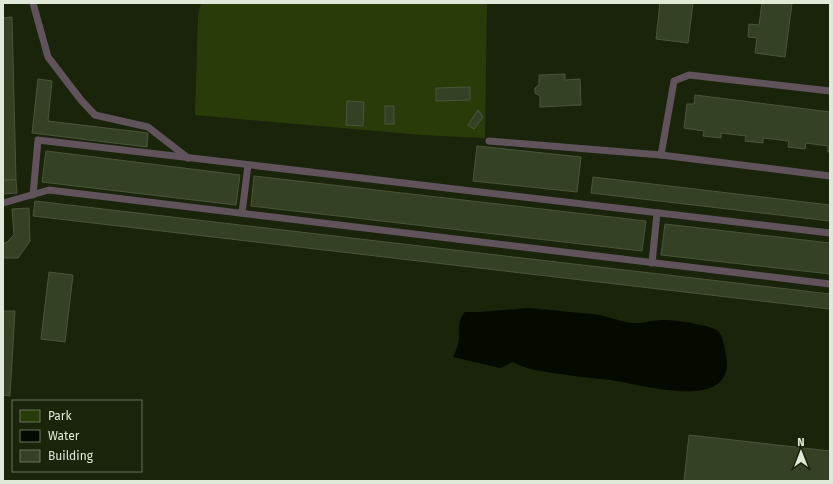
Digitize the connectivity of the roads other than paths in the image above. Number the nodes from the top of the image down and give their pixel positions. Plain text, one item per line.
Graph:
1 (33, 3) edge
2 (830, 91) edge
3 (489, 141) dead end
4 (661, 154) junction
5 (189, 158) junction
6 (248, 165) junction
7 (830, 176) edge
8 (33, 194) junction
9 (3, 203) edge
10 (242, 213) junction
11 (657, 213) junction
12 (830, 233) edge
13 (652, 263) junction
14 (830, 284) edge

1 - 5 lane
2 - 4 lane
3 - 4 lane
4 - 7 lane
5 - 6 lane
5 - 8 lane
6 - 10 lane
6 - 11 lane
8 - 9 lane
8 - 10 lane
10 - 13 lane
11 - 12 lane
11 - 13 lane
13 - 14 lane

